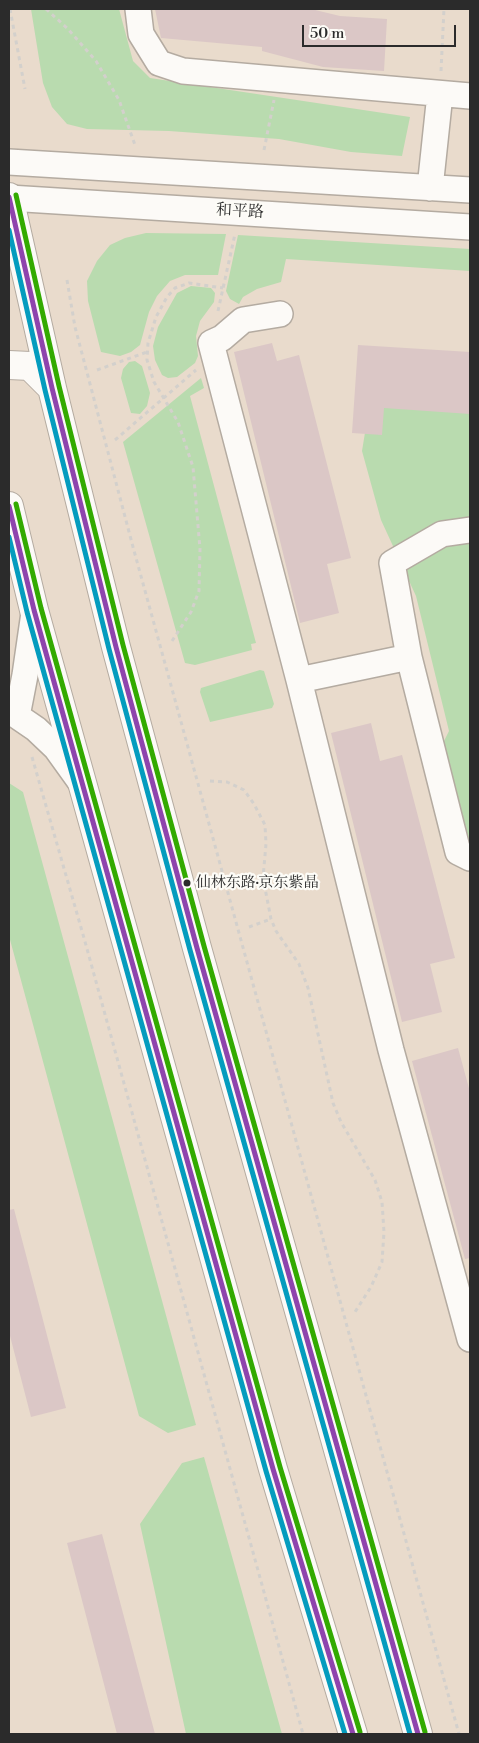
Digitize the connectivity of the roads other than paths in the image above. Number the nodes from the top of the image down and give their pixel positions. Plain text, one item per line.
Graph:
1 (138, 9) edge
2 (440, 94) junction
3 (470, 96) edge
4 (9, 162) edge
5 (430, 188) junction
6 (470, 190) edge
7 (9, 198) edge
8 (470, 228) edge
9 (280, 314) dead end
10 (9, 365) edge
11 (52, 388) junction
12 (9, 506) edge
13 (470, 530) edge
14 (34, 610) junction
15 (409, 657) junction
16 (299, 680) junction
17 (13, 717) edge
18 (83, 784) junction
19 (470, 858) edge
20 (470, 1339) edge
21 (348, 1726) edge
22 (418, 1734) edge

1 - 2 street
2 - 3 street
2 - 5 street
4 - 5 street
5 - 6 street
7 - 8 street, 和平路
7 - 11 main road
9 - 16 street
10 - 11 main road
11 - 22 main road
12 - 14 main road
13 - 15 street
14 - 17 street
14 - 18 main road
15 - 16 street
15 - 19 street
16 - 20 street
17 - 18 street
18 - 21 main road

